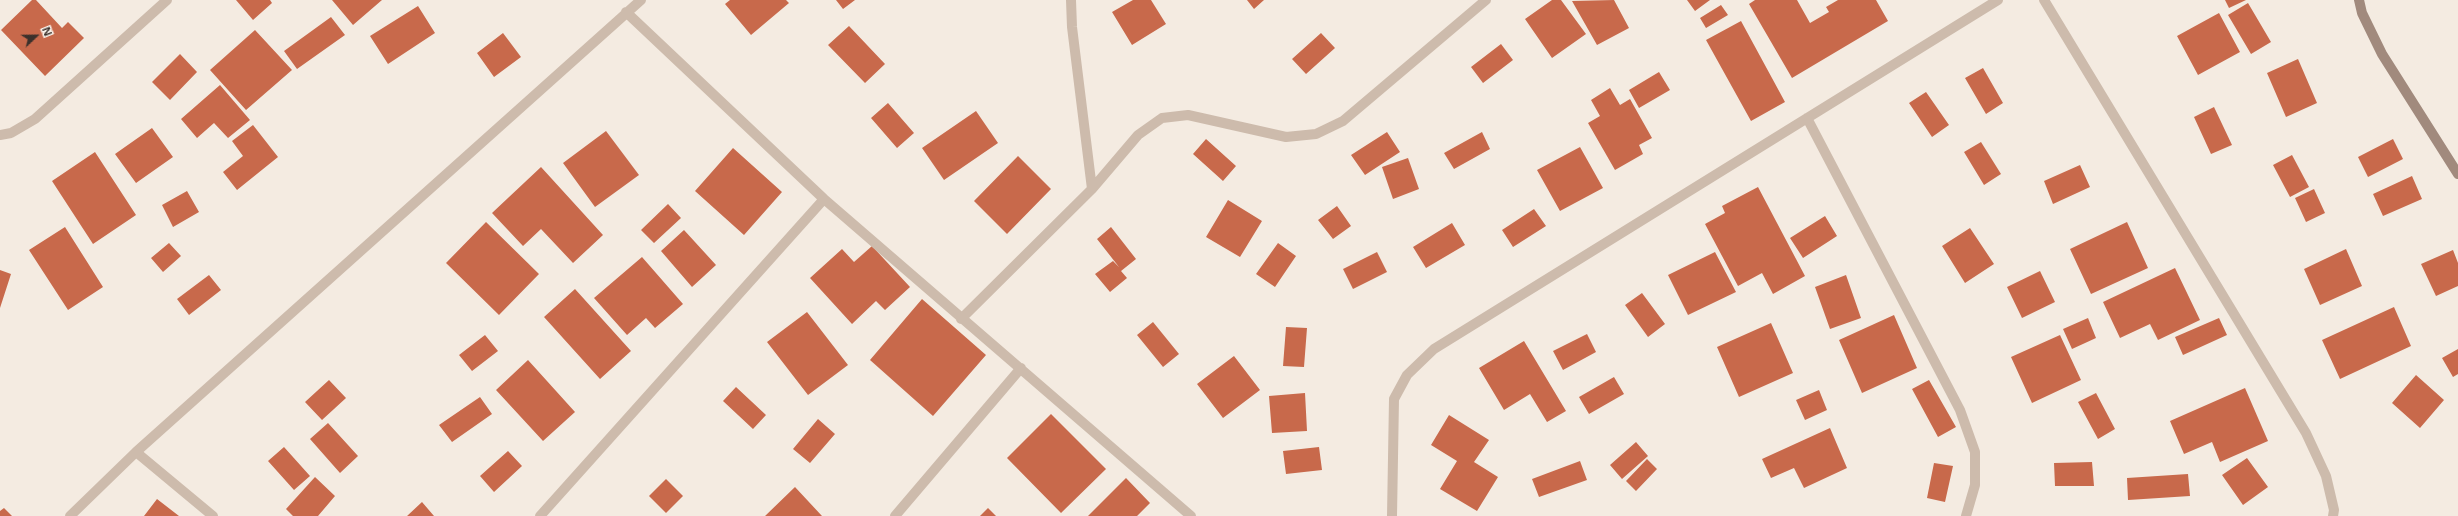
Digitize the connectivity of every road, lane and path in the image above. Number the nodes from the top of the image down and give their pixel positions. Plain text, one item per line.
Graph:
1 (167, 0) edge
2 (641, 0) edge
3 (1071, 0) edge
4 (1486, 0) edge
5 (1998, 0) edge
6 (2044, 0) edge
7 (2359, 0) edge
8 (626, 12) junction
9 (1808, 118) junction
10 (0, 135) edge
11 (2458, 174) edge
12 (1092, 189) junction
13 (824, 199) junction
14 (961, 319) junction
15 (1022, 368) junction
16 (136, 452) junction
17 (70, 516) edge
18 (212, 516) edge
19 (540, 516) edge
20 (895, 516) edge
21 (1191, 516) edge
22 (1392, 516) edge
23 (1966, 516) edge
24 (2333, 516) edge

1 - 10 street
2 - 8 street
3 - 12 street
4 - 12 street
5 - 9 street
6 - 24 street
7 - 11 street
8 - 13 street
8 - 16 street
9 - 22 street
9 - 23 street
12 - 14 street
13 - 14 street
13 - 19 street
14 - 15 street
15 - 20 street
15 - 21 street
16 - 17 street
16 - 18 street

